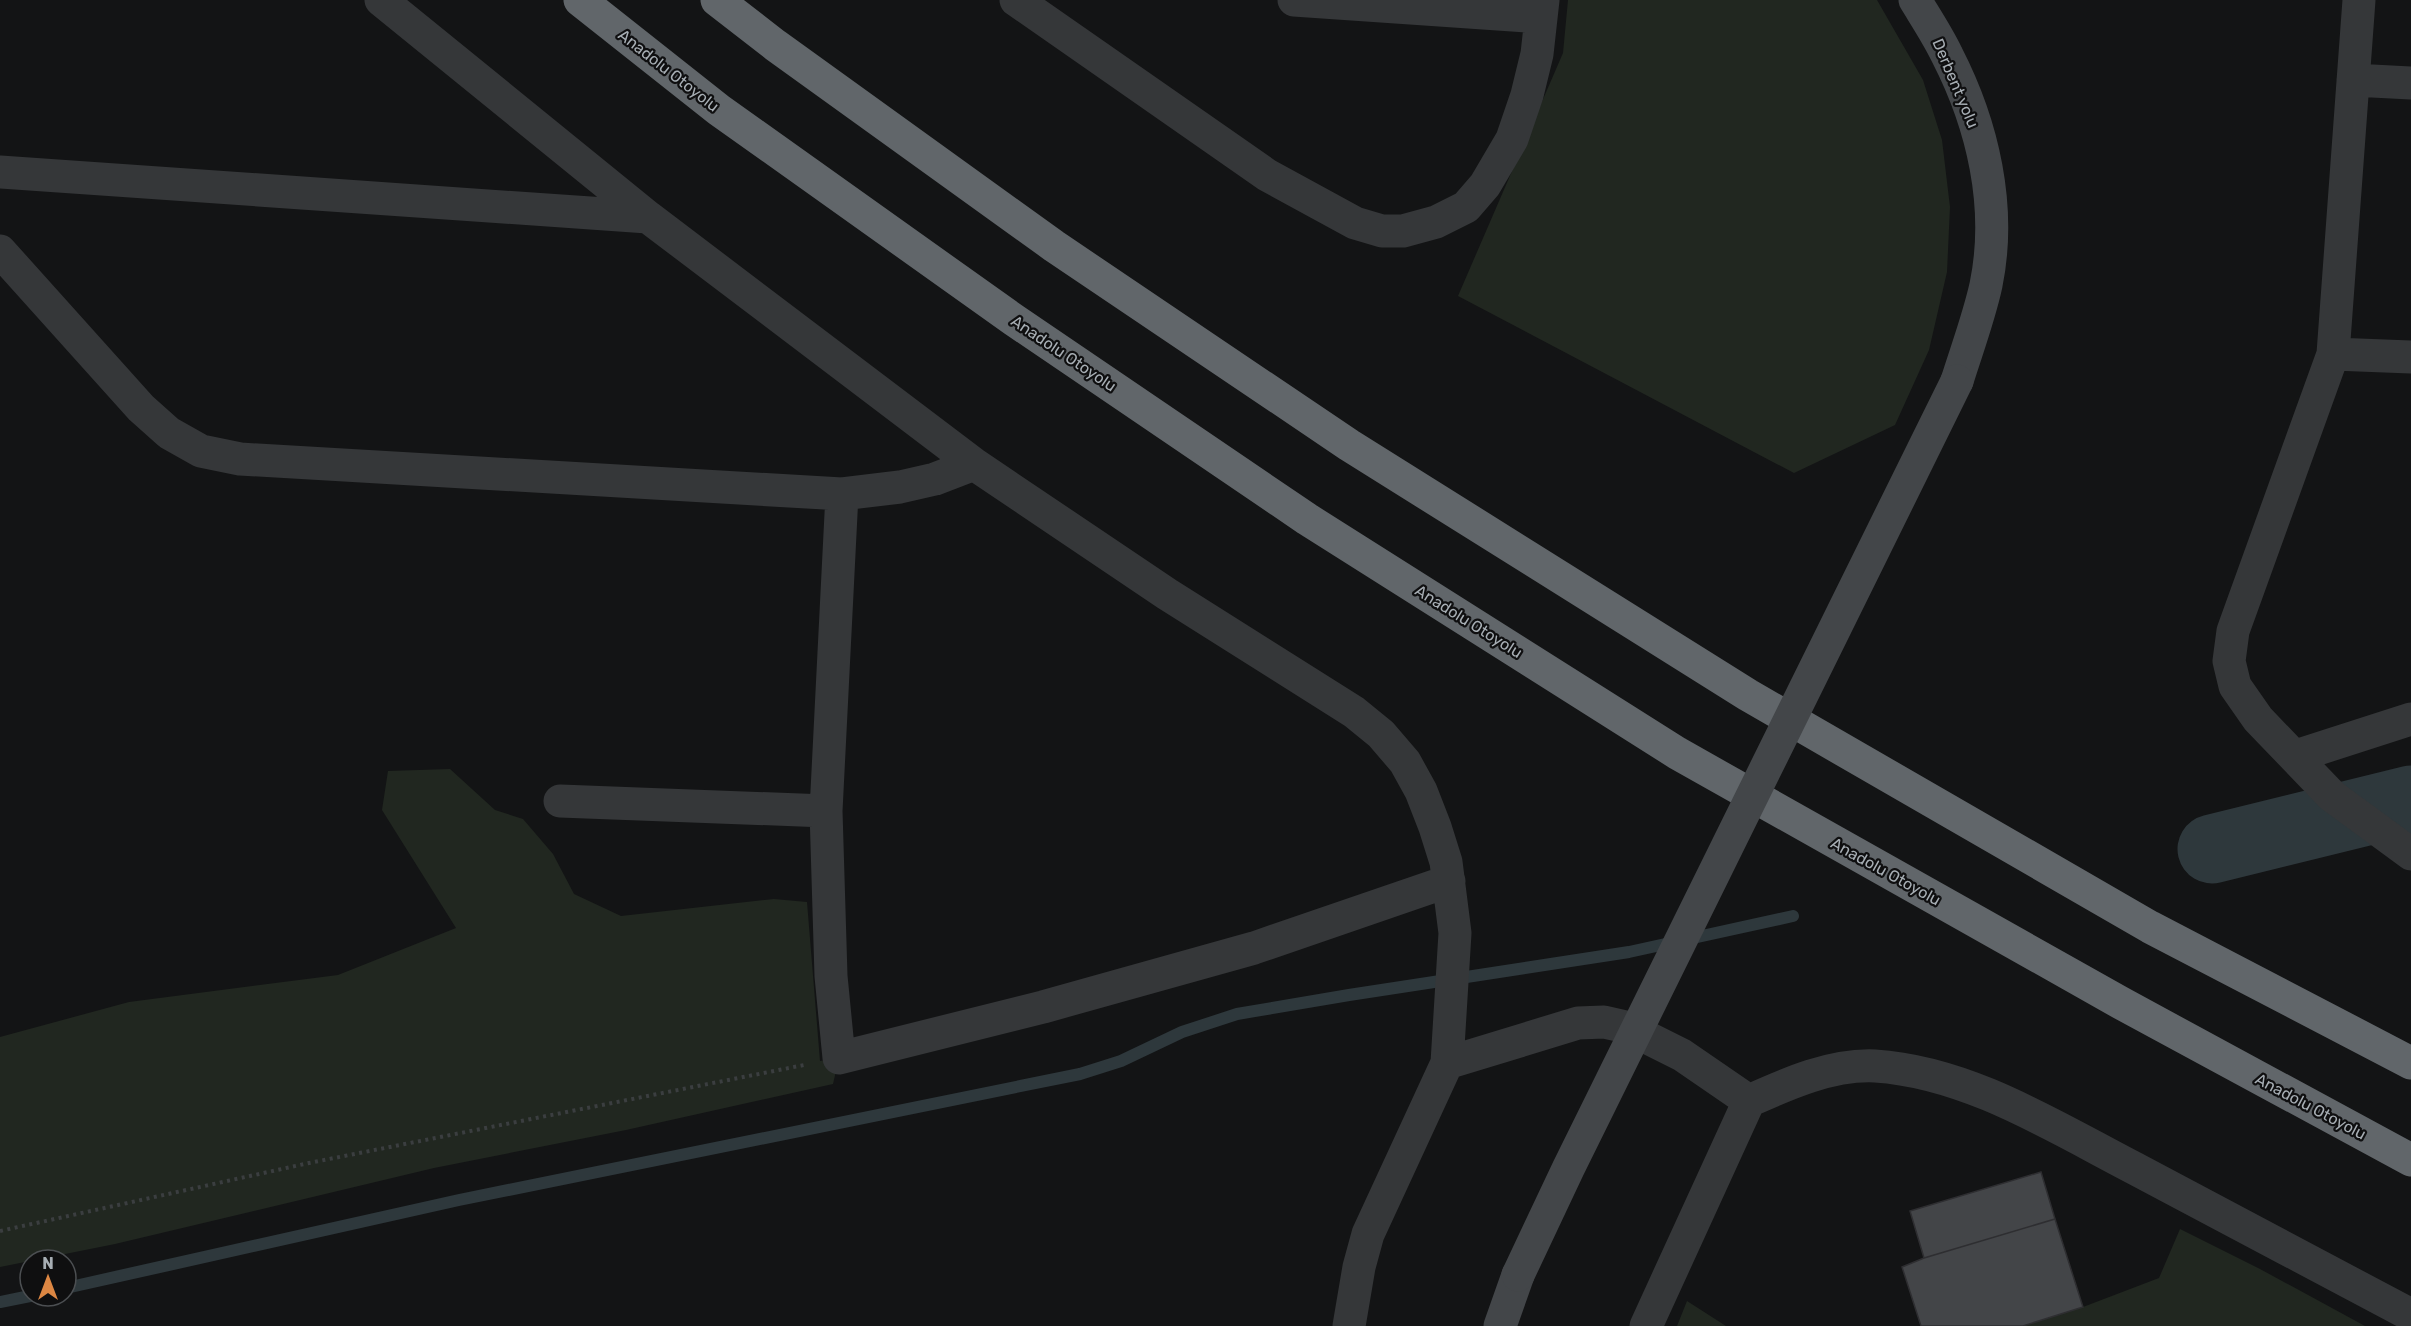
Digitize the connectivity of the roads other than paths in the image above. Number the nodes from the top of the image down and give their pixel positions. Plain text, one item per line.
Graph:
1 (381, 0) edge
2 (580, 0) edge
3 (717, 0) edge
4 (1016, 0) edge
5 (1294, 0) edge
6 (1915, 0) edge
7 (2359, 0) edge
8 (1542, 9) edge
9 (2353, 80) junction
10 (2411, 83) edge
11 (0, 172) edge
12 (648, 217) junction
13 (0, 251) edge
14 (2333, 354) junction
15 (2411, 357) edge
16 (974, 464) junction
17 (842, 494) junction
18 (2411, 719) edge
19 (2296, 756) junction
20 (560, 801) dead end
21 (826, 811) junction
22 (2411, 854) edge
23 (1449, 881) junction
24 (1447, 1063) junction
25 (2411, 1063) edge
26 (1749, 1101) junction
27 (2411, 1160) edge
28 (2411, 1315) edge
29 (1349, 1326) edge
30 (1500, 1326) edge
31 (1646, 1326) edge

1 - 12 street
2 - 27 highway, Anadolu Otoyolu
3 - 25 highway
4 - 8 street
5 - 8 street
6 - 30 main road, Derbent yolu, bridge
7 - 9 street
9 - 10 street
9 - 14 street
11 - 12 street
12 - 16 street
13 - 17 street
14 - 15 street
14 - 19 street
16 - 17 street
16 - 23 street
17 - 21 street
18 - 19 street
19 - 22 street
20 - 21 street
21 - 23 street
23 - 24 street
24 - 26 street
24 - 29 street
26 - 28 street
26 - 31 street

